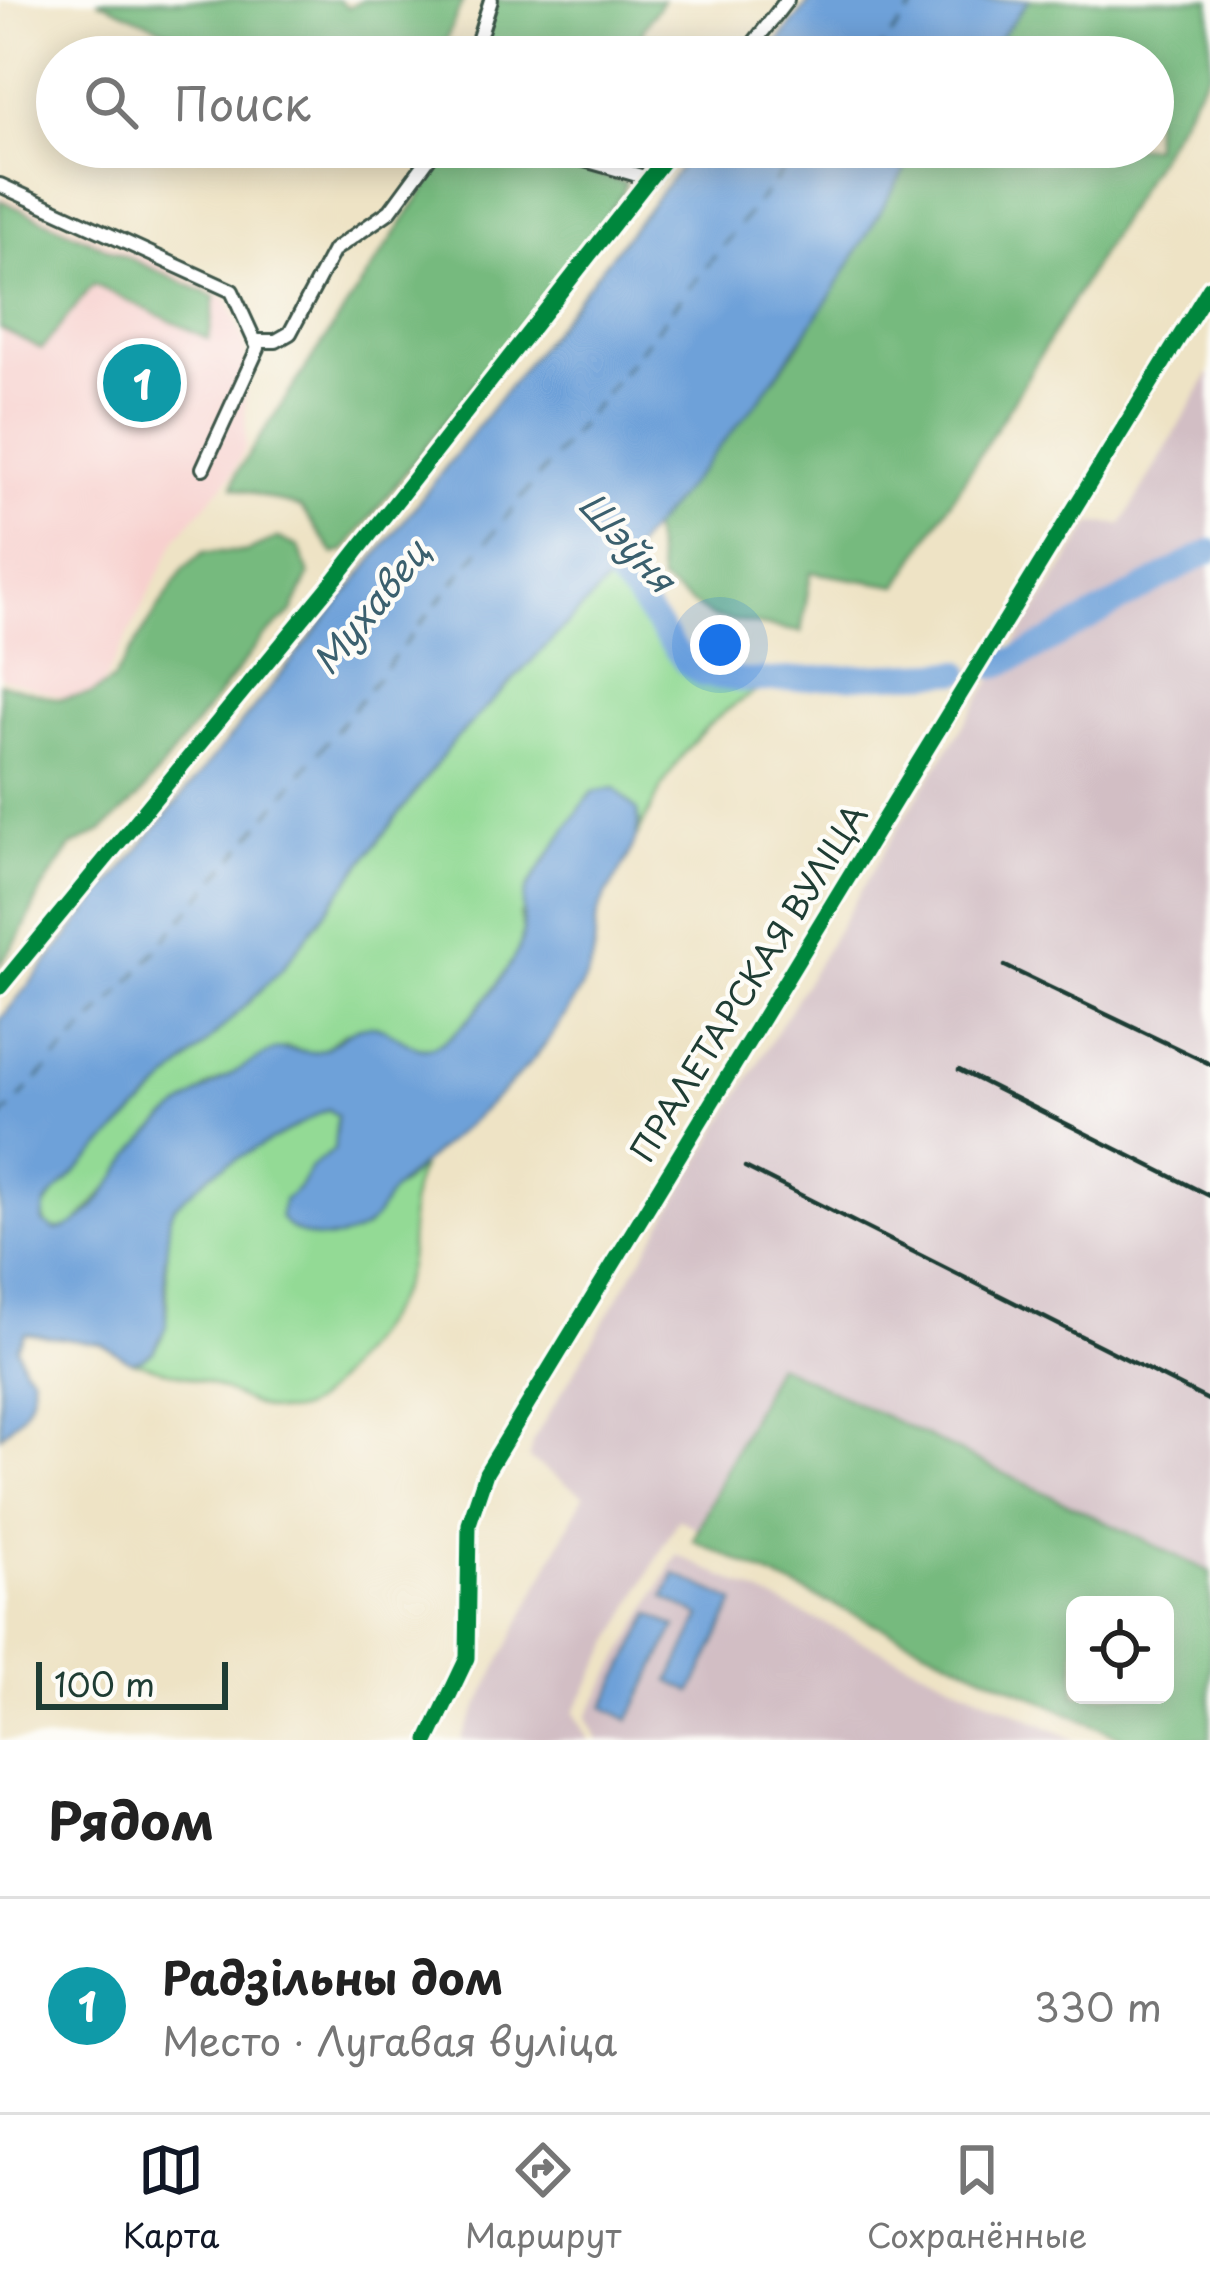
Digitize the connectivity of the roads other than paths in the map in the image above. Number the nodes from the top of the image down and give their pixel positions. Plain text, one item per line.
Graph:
1 (491, 0) edge
2 (787, 0) edge
3 (480, 36) edge
4 (759, 36) edge
5 (422, 168) edge
6 (613, 168) edge
7 (656, 168) edge
8 (648, 178) junction
9 (0, 185) edge
10 (1210, 287) edge
11 (255, 340) junction
12 (203, 468) dead end
13 (0, 987) edge
14 (428, 1740) edge

1 - 3 street
2 - 4 street
5 - 11 street
6 - 8 street
7 - 8 street
8 - 13 street
9 - 11 street
10 - 14 street, ПРАЛЕТАРСКАЯ ВУЛІЦА
11 - 12 street

